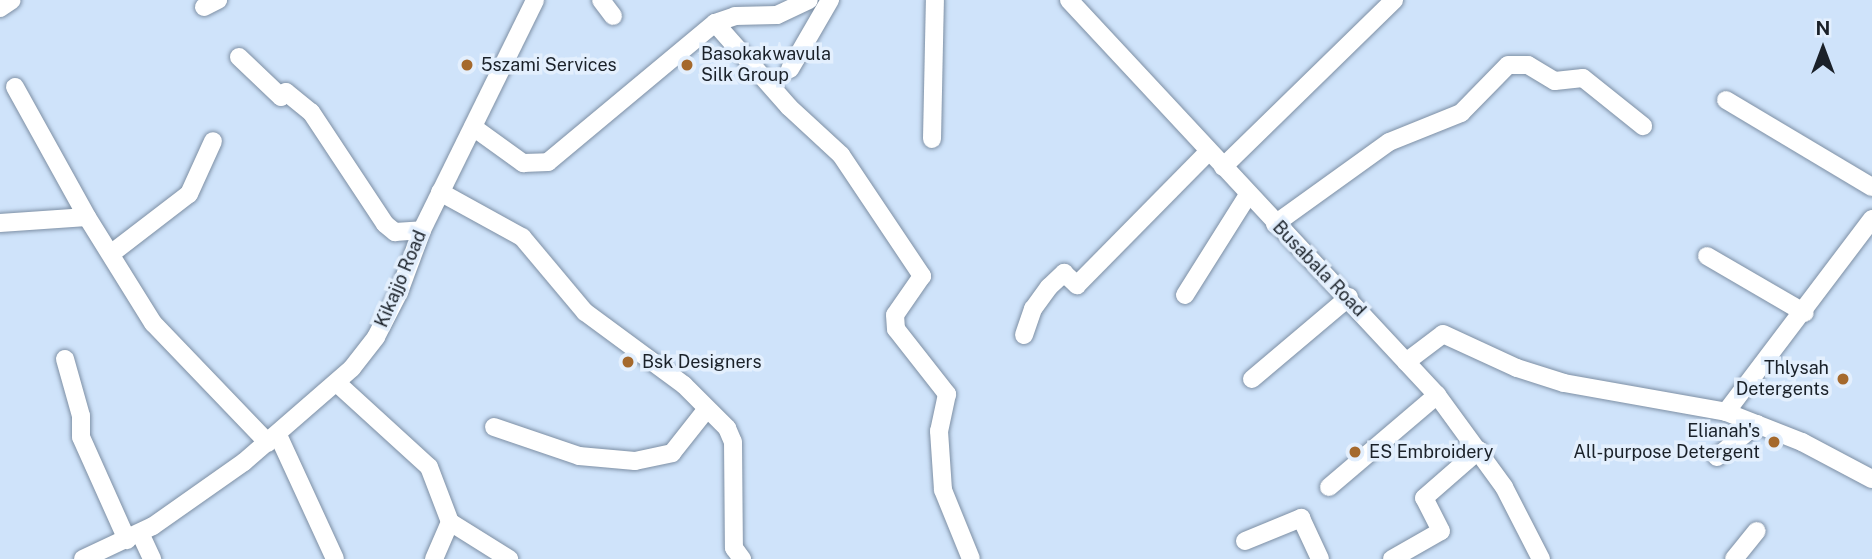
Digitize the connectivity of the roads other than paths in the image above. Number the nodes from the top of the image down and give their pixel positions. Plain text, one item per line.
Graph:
1 (12, 0) edge
2 (535, 0) edge
3 (601, 0) edge
4 (808, 0) edge
5 (830, 0) edge
6 (935, 0) edge
7 (1069, 0) edge
8 (1394, 0) edge
9 (0, 8) edge
10 (613, 16) dead end
11 (715, 23) junction
12 (239, 57) dead end
13 (790, 69) dead end
14 (15, 87) dead end
15 (1726, 100) dead end
16 (1643, 126) dead end
17 (473, 127) junction
18 (932, 139) dead end
19 (213, 141) dead end
20 (1208, 152) junction
21 (1223, 167) junction
22 (1872, 187) edge
23 (440, 192) junction
24 (1248, 195) junction
25 (87, 217) junction
26 (1872, 219) edge
27 (0, 223) edge
28 (1275, 223) junction
29 (422, 230) junction
30 (112, 253) junction
31 (1707, 256) dead end
32 (1185, 295) dead end
33 (1349, 297) junction
34 (1805, 313) junction
35 (1024, 335) dead end
36 (65, 359) dead end
37 (1406, 362) junction
38 (1252, 379) dead end
39 (338, 384) junction
40 (1437, 395) junction
41 (706, 410) junction
42 (1726, 412) junction
43 (1758, 424) junction
44 (494, 428) dead end
45 (273, 439) junction
46 (1479, 450) junction
47 (1717, 457) dead end
48 (1872, 479) edge
49 (1329, 487) dead end
50 (450, 522) junction
51 (1757, 531) dead end
52 (134, 536) junction
53 (1245, 541) dead end
54 (83, 559) edge
55 (152, 559) edge
56 (335, 559) edge
57 (434, 559) edge
58 (509, 559) edge
59 (742, 559) edge
60 (971, 559) edge
61 (1320, 559) edge
62 (1392, 559) edge
63 (1541, 559) edge
64 (1734, 559) edge

1 - 9 street
2 - 17 street, Kikajjo Road
3 - 10 street
4 - 11 street
5 - 13 street
6 - 18 street
7 - 20 street, Busabala Road
8 - 21 street
11 - 17 street
11 - 60 street
12 - 29 street
14 - 25 street
15 - 22 street
16 - 28 street
17 - 23 street, Kikajjo Road
19 - 30 street
20 - 21 street, Busabala Road
20 - 35 street
21 - 24 street, Busabala Road
23 - 29 street, Kikajjo Road
23 - 41 street
24 - 28 street, Busabala Road
24 - 32 street
25 - 27 street
25 - 30 street
26 - 34 street
28 - 33 street, Busabala Road
29 - 39 street, Kikajjo Road
30 - 45 street
31 - 34 street
33 - 37 street, Busabala Road
33 - 38 street
34 - 42 street
36 - 52 street
37 - 40 street, Busabala Road
37 - 42 street
39 - 45 street, Kikajjo Road
39 - 50 street
40 - 46 street, Busabala Road
40 - 49 street
41 - 44 street
41 - 59 street
42 - 43 street
43 - 47 street
43 - 48 street
45 - 52 street, Kikajjo Road
45 - 56 street
46 - 62 street
46 - 63 street, Busabala Road
50 - 57 street
50 - 58 street
51 - 64 street
52 - 54 street, Kikajjo Road
52 - 55 street
53 - 61 street

